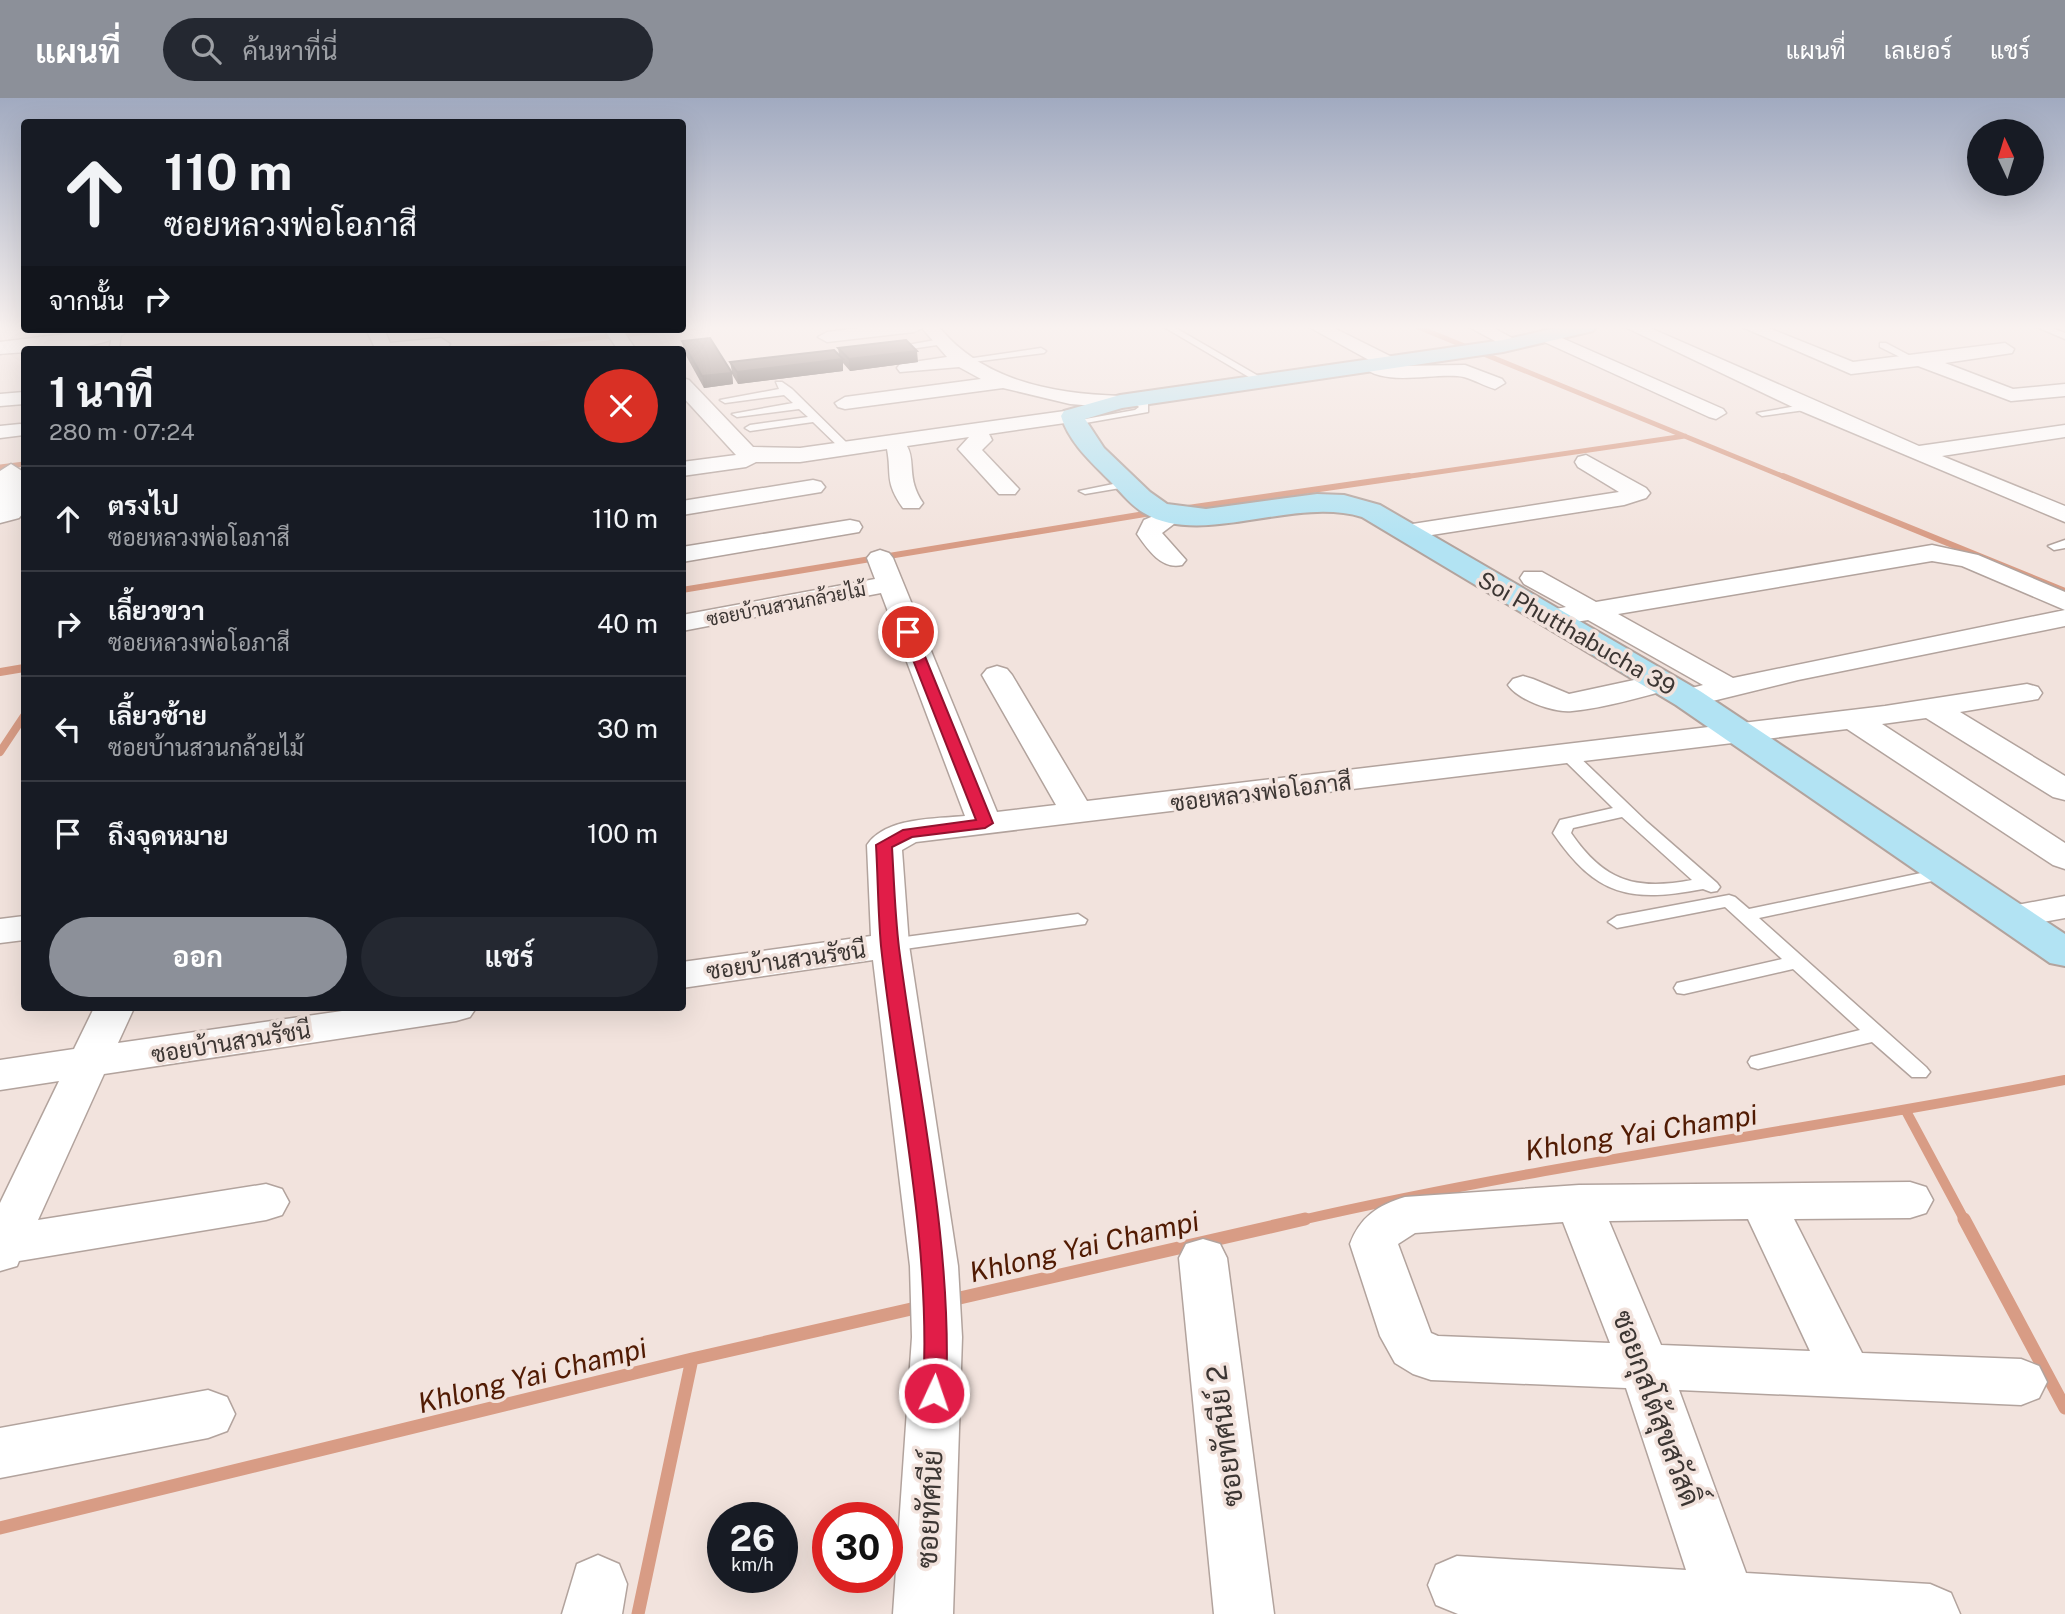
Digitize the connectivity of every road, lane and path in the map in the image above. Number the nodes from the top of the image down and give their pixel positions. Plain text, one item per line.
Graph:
1 (21, 398) edge
2 (693, 398) edge
3 (754, 398) edge
4 (794, 398) edge
5 (879, 398) edge
6 (1126, 398) edge
7 (1687, 398) edge
8 (1788, 398) edge
9 (0, 400) edge
10 (845, 402) dead end
11 (802, 405) junction
12 (1808, 407) junction
13 (985, 409) dead end
14 (1716, 413) dead end
15 (1762, 413) dead end
16 (705, 414) edge
17 (737, 414) dead end
18 (816, 419) junction
19 (1073, 419) junction
20 (1004, 425) junction
21 (750, 428) dead end
22 (975, 429) junction
23 (2065, 431) edge
24 (893, 441) junction
25 (846, 448) junction
26 (1915, 453) junction
27 (746, 460) dead end
28 (1586, 463) dead end
29 (686, 468) edge
30 (11, 471) dead end
31 (1128, 484) junction
32 (813, 487) dead end
33 (1007, 489) dead end
34 (1085, 491) dead end
35 (911, 503) dead end
36 (686, 507) edge
37 (1175, 514) junction
38 (2065, 515) edge
39 (0, 516) edge
40 (850, 527) dead end
41 (1406, 532) junction
42 (686, 554) edge
43 (1173, 561) dead end
44 (1533, 578) dead end
45 (2065, 601) edge
46 (1594, 610) junction
47 (1550, 618) junction
48 (2065, 618) edge
49 (686, 622) edge
50 (997, 675) dead end
51 (1523, 685) dead end
52 (1728, 687) junction
53 (1675, 691) junction
54 (2026, 693) dead end
55 (1932, 708) junction
56 (1853, 719) junction
57 (1741, 732) junction
58 (1567, 754) junction
59 (2065, 790) edge
60 (1625, 811) junction
61 (1077, 813) junction
62 (985, 823) junction
63 (2065, 858) edge
64 (1945, 873) junction
65 (1706, 883) junction
66 (1729, 901) junction
67 (2065, 907) edge
68 (1747, 915) junction
69 (2009, 917) junction
70 (1078, 920) dead end
71 (1617, 922) dead end
72 (21, 928) edge
73 (0, 931) edge
74 (890, 945) junction
75 (2065, 953) edge
76 (1796, 962) junction
77 (686, 974) edge
78 (1684, 988) dead end
79 (113, 1011) edge
80 (436, 1011) edge
81 (1875, 1034) junction
82 (1758, 1062) dead end
83 (89, 1063) junction
84 (1919, 1072) dead end
85 (0, 1075) edge
86 (1910, 1199) dead end
87 (1762, 1201) junction
88 (266, 1202) dead end
89 (1579, 1203) junction
90 (1, 1247) edge
91 (1203, 1258) dead end
92 (1645, 1368) junction
93 (1846, 1373) junction
94 (2021, 1382) dead end
95 (208, 1414) dead end
96 (0, 1453) edge
97 (1457, 1585) dead end
98 (1729, 1608) edge
99 (923, 1614) edge
100 (1244, 1614) edge
101 (1930, 1614) edge

1 - 9 street
2 - 16 street
3 - 16 lane
4 - 11 lane
5 - 10 street
6 - 19 street
7 - 14 street
8 - 12 street
11 - 17 lane
11 - 18 lane
12 - 15 lane
12 - 26 street
13 - 20 street
16 - 25 street
18 - 21 lane
18 - 25 lane
19 - 20 street
19 - 31 street, Soi Phutthabucha 39
20 - 22 street
22 - 24 street
22 - 33 street
23 - 26 street
24 - 25 street
24 - 35 street
26 - 38 street
27 - 29 street
28 - 41 street
30 - 39 street
31 - 34 lane
31 - 37 street, Soi Phutthabucha 39
32 - 36 street
37 - 41 street, Soi Phutthabucha 39
37 - 43 street
40 - 42 street
41 - 47 street, Soi Phutthabucha 39
44 - 46 street
45 - 46 street
46 - 47 street
46 - 52 street
47 - 53 street, Soi Phutthabucha 39
48 - 52 street
49 - 62 street, ซอยบ้านสวนกล้วยไม้
50 - 61 street
51 - 53 street
52 - 53 street
53 - 57 street, Soi Phutthabucha 39
54 - 55 street, ซอยหลวงพ่อโอภาสี
55 - 56 street, ซอยหลวงพ่อโอภาสี
55 - 59 street
56 - 57 street, ซอยหลวงพ่อโอภาสี
56 - 63 street
57 - 58 street, ซอยหลวงพ่อโอภาสี
57 - 64 street, Soi Phutthabucha 39
58 - 60 lane
58 - 61 street, ซอยหลวงพ่อโอภาสี
60 - 65 lane
60 - 65 lane
61 - 62 street, ซอยหลวงพ่อโอภาสี
62 - 74 street, ซอยหลวงพ่อโอภาสี
64 - 68 lane
64 - 69 street, Soi Phutthabucha 39
65 - 66 lane
66 - 68 lane
66 - 71 lane
67 - 69 street
68 - 76 lane
69 - 75 street, Soi Phutthabucha 39
70 - 74 lane
72 - 73 street
74 - 77 street, ซอยบ้านสวนรัชนี
74 - 99 street, ซอยทัศนีย์
76 - 78 lane
76 - 81 lane
79 - 83 street
80 - 83 street, ซอยบ้านสวนรัชนี
81 - 82 lane
81 - 84 lane
83 - 85 street, ซอยบ้านสวนรัชนี
83 - 90 street
86 - 87 street
87 - 89 street
87 - 93 street
88 - 90 street
89 - 92 street, ซอยกุสโต้สุขสวัสดิ์
89 - 92 street
91 - 100 street, ซอยทัศนีย์ 2
92 - 93 street
92 - 98 street, ซอยกุสโต้สุขสวัสดิ์
93 - 94 street
95 - 96 street
97 - 98 street
98 - 101 street

